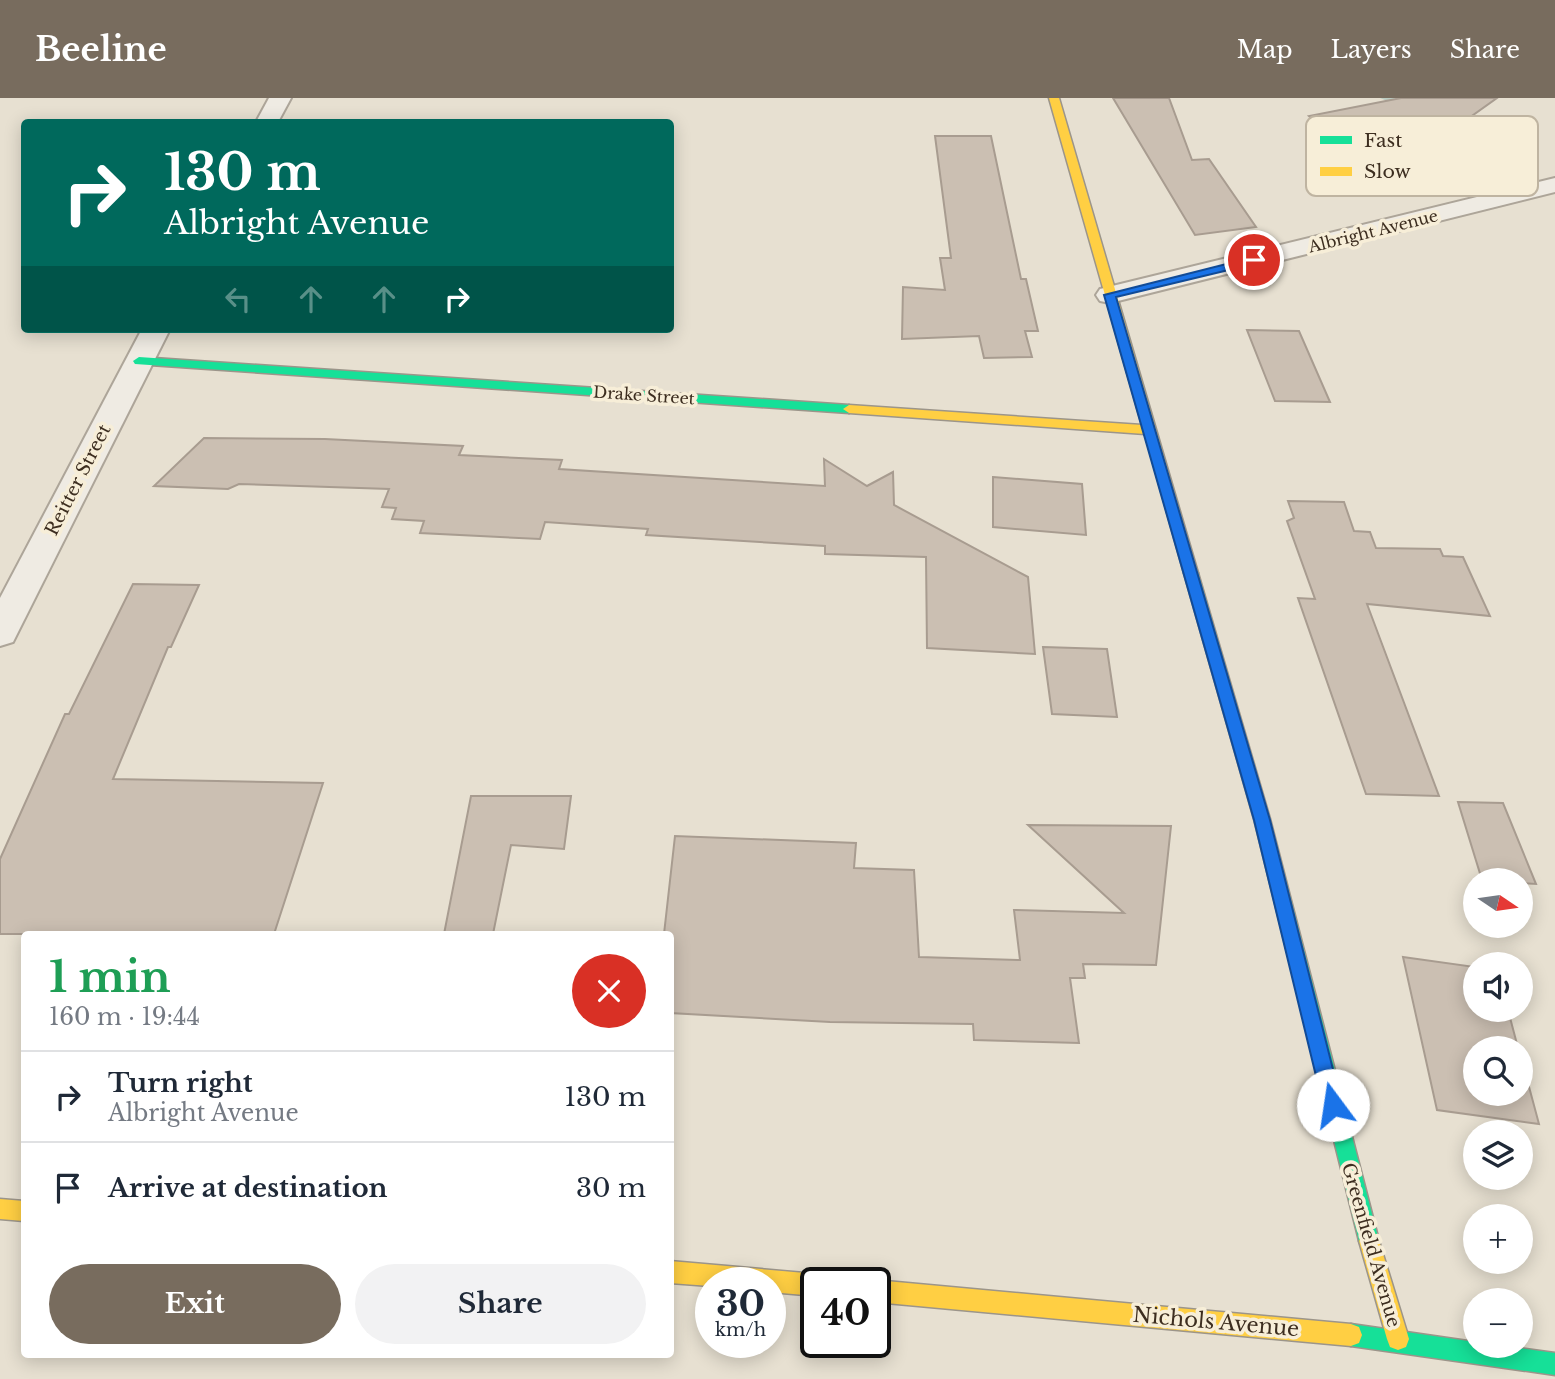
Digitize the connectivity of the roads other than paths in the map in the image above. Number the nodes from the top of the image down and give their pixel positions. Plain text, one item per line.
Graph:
1 (280, 98) edge
2 (1054, 98) edge
3 (269, 119) edge
4 (1555, 185) edge
5 (1538, 189) edge
6 (1510, 196) edge
7 (1110, 295) junction
8 (154, 333) edge
9 (139, 361) junction
10 (1150, 430) junction
11 (0, 632) edge
12 (0, 1209) edge
13 (21, 1211) edge
14 (674, 1272) edge
15 (800, 1284) edge
16 (891, 1292) edge
17 (1398, 1339) junction
18 (1555, 1364) edge

1 - 3 street
2 - 7 street, Greenfield Avenue
4 - 5 street, Albright Avenue
6 - 7 street, Albright Avenue
7 - 10 street, Greenfield Avenue
8 - 9 street, Reitter Street
9 - 10 street, Drake Street
9 - 11 street, Reitter Street
10 - 17 street, Greenfield Avenue
12 - 13 street
14 - 15 street
16 - 17 street, Nichols Avenue
17 - 18 street, Nichols Avenue

